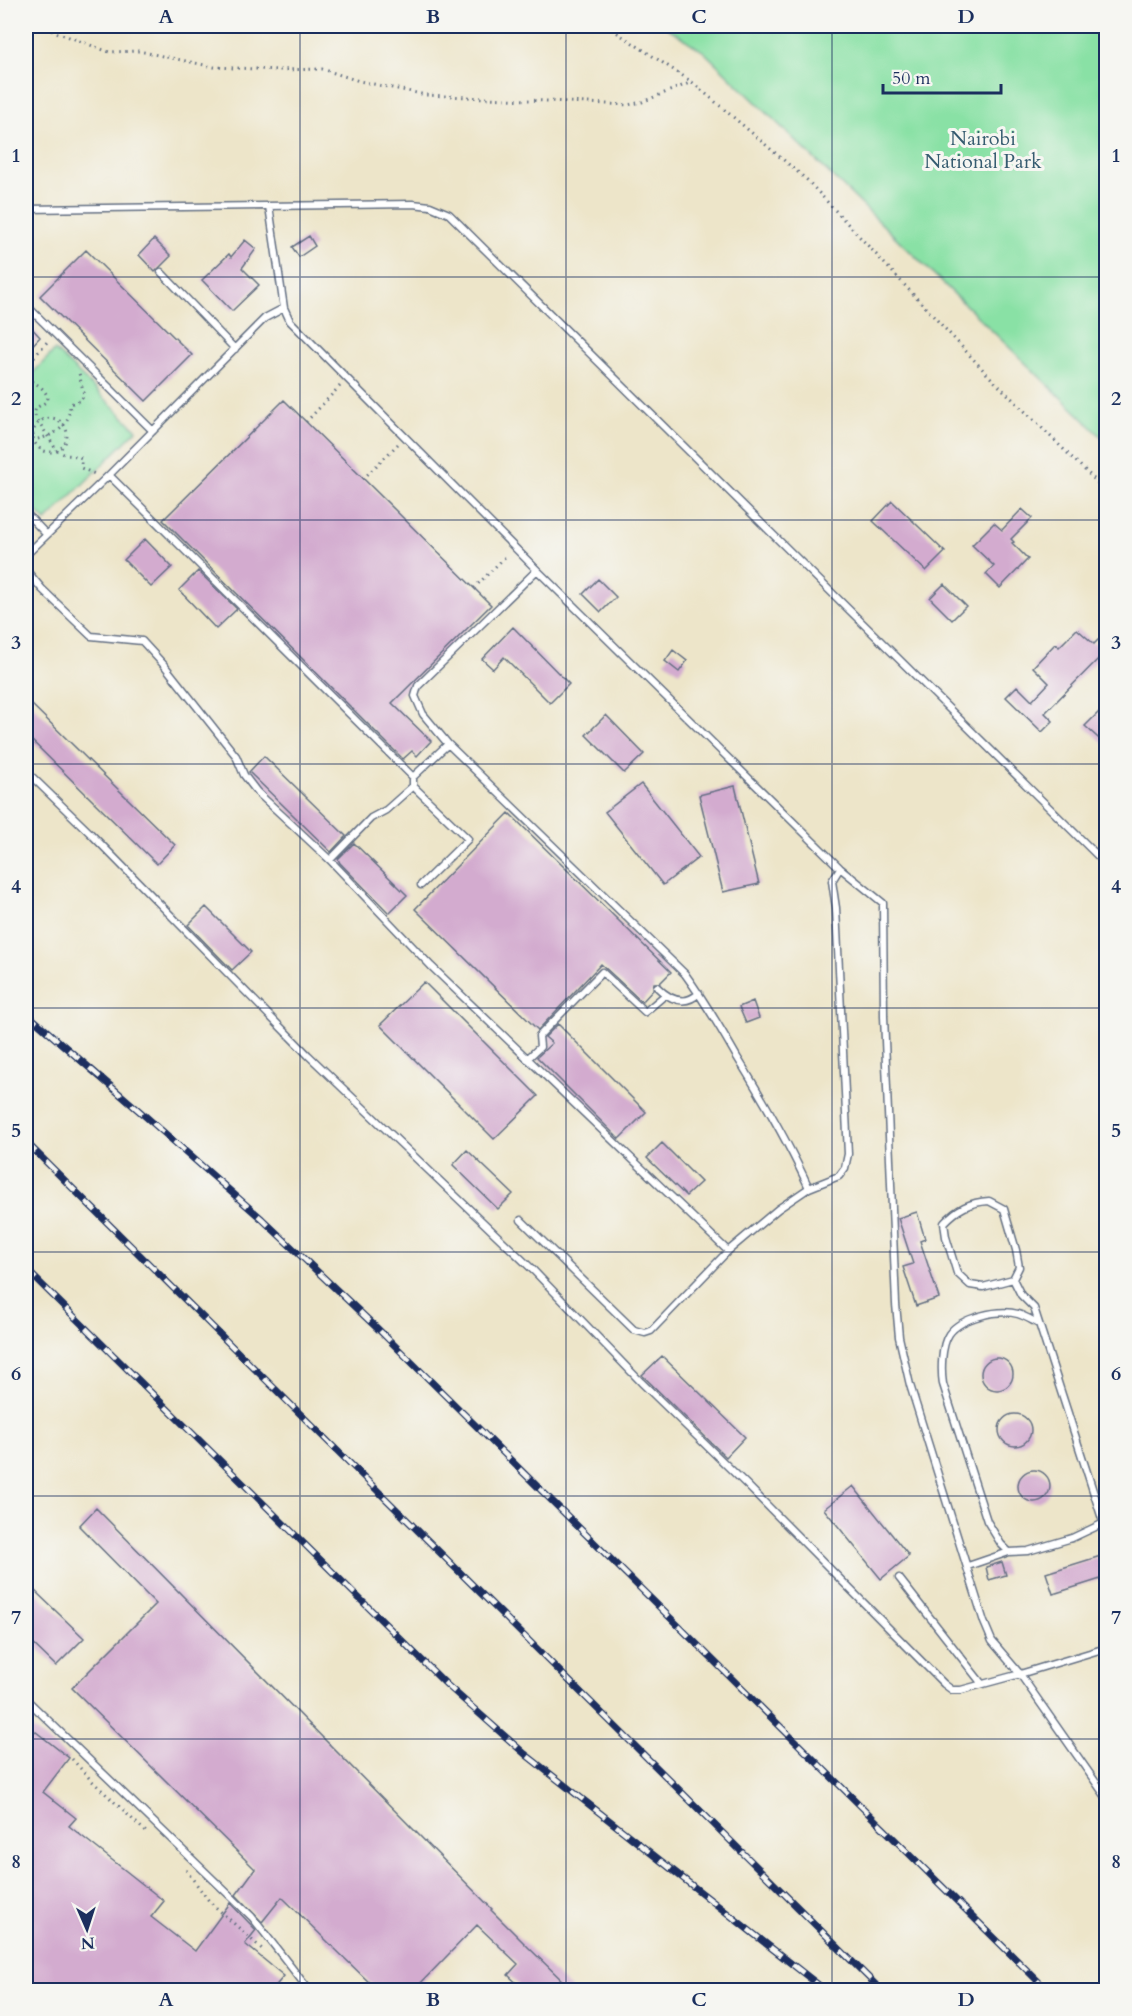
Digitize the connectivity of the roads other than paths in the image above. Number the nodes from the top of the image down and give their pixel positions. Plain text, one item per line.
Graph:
1 (269, 206) junction
2 (26, 209) edge
3 (161, 272) dead end
4 (26, 305) edge
5 (284, 308) junction
6 (235, 349) junction
7 (153, 431) junction
8 (106, 478) junction
9 (26, 513) edge
10 (46, 534) junction
11 (26, 555) edge
12 (26, 570) edge
13 (537, 570) junction
14 (448, 744) junction
15 (26, 771) edge
16 (413, 777) junction
17 (412, 786) junction
18 (330, 860) junction
19 (1107, 864) edge
20 (840, 868) junction
21 (421, 885) dead end
22 (657, 987) dead end
23 (699, 993) junction
24 (665, 995) junction
25 (527, 1059) junction
26 (808, 1188) junction
27 (521, 1220) dead end
28 (728, 1251) junction
29 (1013, 1279) junction
30 (1040, 1324) junction
31 (1104, 1522) junction
32 (1107, 1531) edge
33 (1009, 1552) junction
34 (968, 1566) junction
35 (899, 1578) dead end
36 (1107, 1648) edge
37 (1020, 1674) junction
38 (982, 1684) junction
39 (26, 1699) edge
40 (1107, 1797) edge
41 (309, 1990) edge

1 - 2 lane
1 - 5 lane
1 - 19 lane
3 - 6 lane
4 - 7 lane
5 - 6 lane
5 - 13 lane
6 - 7 lane
7 - 8 lane
8 - 10 lane
8 - 16 lane
9 - 10 lane
10 - 11 lane
12 - 18 lane
13 - 14 lane
13 - 20 lane
14 - 16 lane
14 - 23 lane
15 - 38 lane
16 - 17 lane
17 - 18 lane
17 - 21 lane
18 - 25 lane
20 - 26 lane
20 - 34 lane
22 - 24 lane
23 - 24 lane
23 - 26 lane
24 - 25 lane
25 - 28 lane
26 - 28 lane
27 - 28 lane
29 - 29 lane
29 - 30 lane
30 - 31 lane
30 - 33 lane
31 - 32 lane
31 - 33 lane
33 - 34 lane
34 - 37 lane
35 - 38 lane
36 - 37 lane
37 - 38 lane
37 - 40 lane
39 - 41 lane

